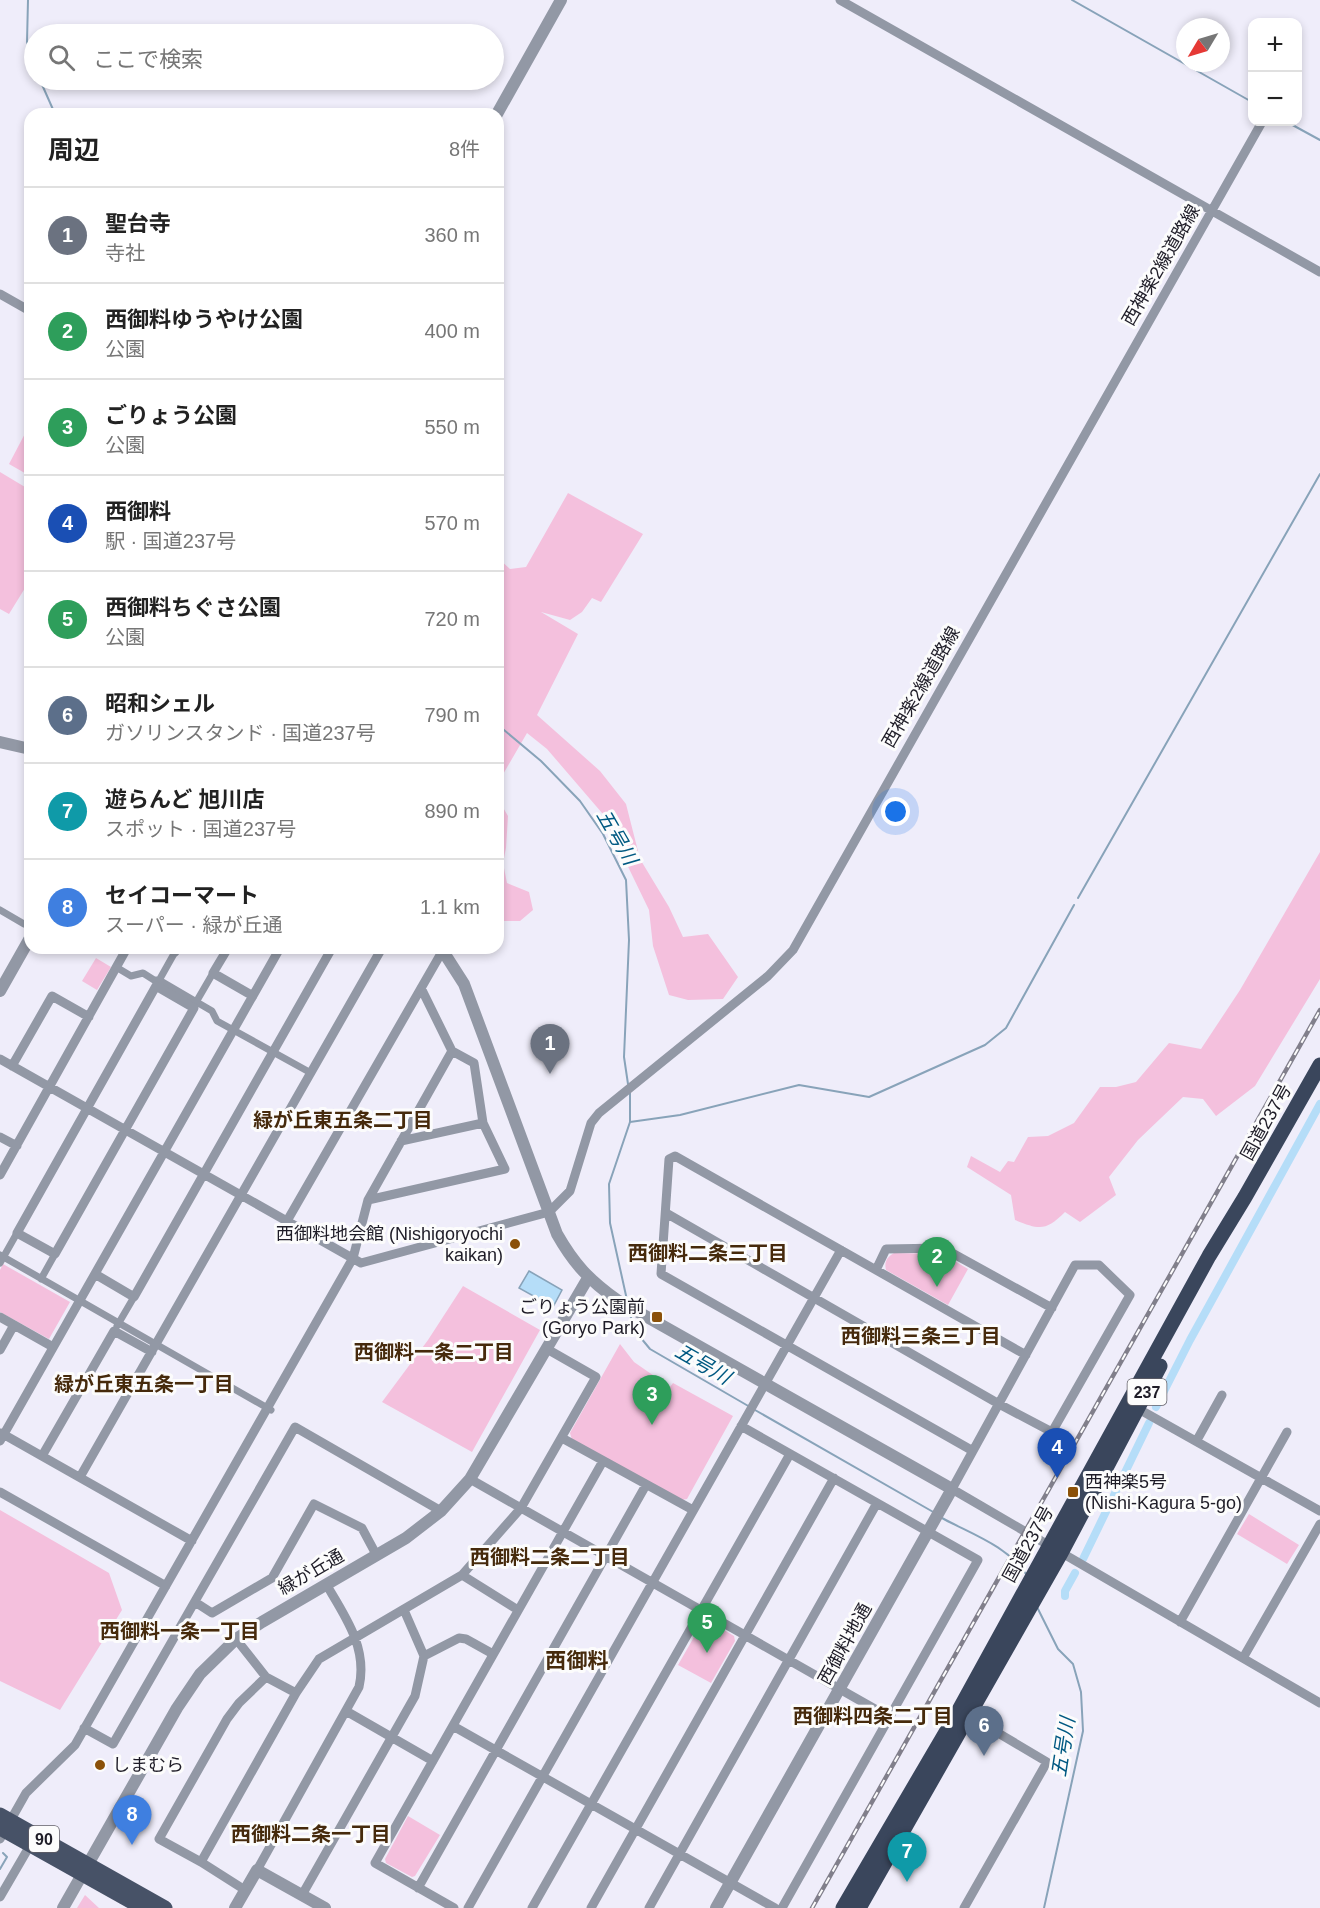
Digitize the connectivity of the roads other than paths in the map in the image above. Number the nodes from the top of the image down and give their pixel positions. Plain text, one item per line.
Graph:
1 (561, 0) edge
2 (840, 0) edge
3 (500, 108) edge
4 (1260, 126) edge
5 (1212, 210) junction
6 (1320, 272) edge
7 (0, 294) edge
8 (24, 308) edge
9 (0, 742) edge
10 (24, 748) edge
11 (0, 910) edge
12 (24, 924) dead end
13 (24, 949) edge
14 (124, 954) edge
15 (172, 954) edge
16 (224, 954) edge
17 (276, 954) edge
18 (329, 954) edge
19 (379, 954) edge
20 (439, 954) edge
21 (445, 954) edge
22 (116, 967) junction
23 (213, 973) junction
24 (157, 983) junction
25 (421, 988) junction
26 (0, 991) edge
27 (252, 996) junction
28 (195, 1005) junction
29 (89, 1017) junction
30 (234, 1029) junction
31 (273, 1051) junction
32 (452, 1051) junction
33 (0, 1059) edge
34 (1320, 1065) edge
35 (12, 1066) junction
36 (311, 1073) junction
37 (49, 1087) junction
38 (87, 1108) junction
39 (483, 1123) junction
40 (125, 1129) junction
41 (0, 1137) edge
42 (401, 1141) junction
43 (17, 1146) junction
44 (164, 1152) junction
45 (203, 1173) junction
46 (0, 1175) edge
47 (241, 1195) junction
48 (368, 1200) junction
49 (549, 1212) junction
50 (666, 1214) junction
51 (287, 1221) junction
52 (17, 1233) junction
53 (841, 1250) junction
54 (55, 1254) junction
55 (353, 1258) junction
56 (1, 1259) edge
57 (876, 1270) junction
58 (94, 1274) junction
59 (588, 1278) junction
60 (40, 1279) junction
61 (134, 1297) junction
62 (814, 1298) junction
63 (79, 1301) junction
64 (1052, 1308) junction
65 (0, 1317) edge
66 (14, 1325) junction
67 (116, 1327) junction
68 (787, 1345) junction
69 (53, 1347) junction
70 (154, 1348) junction
71 (547, 1349) junction
72 (0, 1350) edge
73 (1026, 1355) junction
74 (765, 1383) junction
75 (1222, 1395) dead end
76 (999, 1404) junction
77 (1133, 1406) junction
78 (269, 1409) junction
79 (741, 1426) junction
80 (1287, 1432) dead end
81 (1, 1436) edge
82 (562, 1438) junction
83 (1197, 1440) junction
84 (973, 1451) junction
85 (790, 1454) junction
86 (42, 1456) junction
87 (603, 1461) junction
88 (80, 1477) junction
89 (834, 1478) junction
90 (1262, 1478) junction
91 (470, 1479) junction
92 (646, 1485) junction
93 (952, 1489) junction
94 (0, 1492) edge
95 (877, 1503) junction
96 (521, 1508) junction
97 (693, 1510) junction
98 (1320, 1510) edge
99 (441, 1511) junction
100 (1320, 1524) edge
101 (931, 1527) junction
102 (563, 1531) junction
103 (192, 1541) junction
104 (1055, 1550) junction
105 (377, 1556) junction
106 (606, 1556) junction
107 (462, 1575) junction
108 (1040, 1577) junction
109 (653, 1582) junction
110 (326, 1584) junction
111 (166, 1586) junction
112 (195, 1602) junction
113 (404, 1610) junction
114 (518, 1610) junction
115 (702, 1610) junction
116 (1180, 1622) junction
117 (746, 1635) junction
118 (356, 1637) junction
119 (236, 1639) junction
120 (493, 1654) junction
121 (424, 1656) junction
122 (1243, 1658) junction
123 (789, 1659) junction
124 (266, 1677) junction
125 (840, 1689) junction
126 (296, 1694) junction
127 (1320, 1703) edge
128 (346, 1711) junction
129 (964, 1712) junction
130 (889, 1717) junction
131 (453, 1726) junction
132 (84, 1728) junction
133 (391, 1738) junction
134 (496, 1750) junction
135 (433, 1761) junction
136 (542, 1777) junction
137 (591, 1804) junction
138 (3, 1827) edge
139 (635, 1829) junction
140 (33, 1840) junction
141 (679, 1854) junction
142 (201, 1862) junction
143 (85, 1869) junction
144 (257, 1870) junction
145 (730, 1883) junction
146 (418, 1888) junction
147 (245, 1890) junction
148 (302, 1895) junction
149 (0, 1897) edge
150 (63, 1908) edge
151 (143, 1908) edge
152 (165, 1908) edge
153 (235, 1908) edge
154 (325, 1908) edge
155 (454, 1908) edge
156 (468, 1908) edge
157 (532, 1908) edge
158 (591, 1908) edge
159 (649, 1908) edge
160 (716, 1908) edge
161 (775, 1908) edge
162 (782, 1908) edge
163 (843, 1908) edge
164 (859, 1908) edge
165 (963, 1908) edge

1 - 3 street
2 - 5 street
4 - 5 street, 西神楽2線道路線
5 - 6 street
5 - 49 street, 西神楽2線道路線
7 - 8 street
9 - 10 street
11 - 12 street
13 - 26 street
14 - 22 street
15 - 24 street
16 - 23 street
17 - 27 street
18 - 31 street
19 - 36 street
20 - 25 street
21 - 49 street
22 - 24 street
22 - 29 street
23 - 27 street
23 - 28 street
24 - 28 street
24 - 38 street
25 - 32 street
25 - 51 street
27 - 30 street
28 - 30 street
28 - 40 street
29 - 35 street
29 - 37 street
30 - 31 street
30 - 44 street
31 - 36 street
31 - 45 street
32 - 39 street
32 - 42 street
33 - 35 street
34 - 77 highway, 国道237号 / 237
35 - 37 street
36 - 47 street
37 - 38 street
37 - 43 street
38 - 40 street
38 - 52 street
39 - 42 street
39 - 48 street
40 - 44 street
40 - 54 street
41 - 43 street
42 - 48 street
43 - 46 street
44 - 45 street
44 - 58 street
45 - 47 street
45 - 61 street
47 - 51 street
47 - 70 street
48 - 55 street
49 - 55 street
49 - 59 street
50 - 53 street
50 - 62 street
50 - 68 street
51 - 55 street
52 - 54 street
52 - 56 street
53 - 57 street
53 - 62 street
54 - 60 street
55 - 78 street
56 - 60 street
57 - 64 street
57 - 73 street
58 - 61 street
58 - 63 street
59 - 71 street, 緑が丘通
59 - 74 street
60 - 63 street
61 - 67 street
62 - 68 street
62 - 76 street
63 - 67 street
63 - 69 street
64 - 73 street
64 - 76 street
65 - 66 street
66 - 69 street
66 - 72 street
67 - 70 street
67 - 86 street
68 - 74 street
68 - 84 street
69 - 81 street
70 - 78 street
70 - 88 street
71 - 82 street
71 - 91 street, 緑が丘通
73 - 76 street
74 - 79 street
74 - 93 street
75 - 83 street
76 - 84 street
77 - 83 street
77 - 104 highway, 国道237号 / 237
78 - 103 street
79 - 85 street
79 - 97 street
80 - 90 street
81 - 86 street
82 - 87 street
82 - 96 street
83 - 90 street
84 - 93 street
85 - 89 street
85 - 115 street
86 - 88 street
87 - 92 street
87 - 102 street
88 - 103 street
89 - 95 street
89 - 117 street
90 - 98 street
90 - 116 street
91 - 96 street
91 - 99 street, 緑が丘通
92 - 97 street
92 - 106 street
93 - 101 street, 西御料地通
93 - 104 street
94 - 111 street
95 - 101 street
95 - 123 street
96 - 102 street
96 - 107 street
97 - 109 street
99 - 105 street, 緑が丘通
99 - 112 street
100 - 122 street
101 - 125 street, 西御料地通
101 - 130 street
102 - 106 street
102 - 114 street
103 - 111 street
104 - 108 highway, 国道237号 / 237
104 - 116 street
105 - 110 street, 緑が丘通
105 - 112 street
106 - 109 street
106 - 134 street
107 - 113 street
107 - 114 street
108 - 129 highway, 国道237号 / 237
108 - 129 highway, 国道237号 / 237
109 - 115 street
109 - 136 street
110 - 118 street
110 - 119 street, 緑が丘通
111 - 132 street
112 - 132 street
113 - 118 street
113 - 121 street
114 - 120 street
115 - 117 street
115 - 137 street
116 - 122 street
117 - 123 street
117 - 139 street
118 - 126 street
118 - 128 street
119 - 124 street
119 - 143 street, 緑が丘通
120 - 121 street
120 - 131 street
121 - 133 street
122 - 127 street
123 - 125 street
123 - 141 street
124 - 126 street
124 - 142 street
125 - 130 street
125 - 145 street, 西御料地通
126 - 142 street
128 - 133 street
128 - 144 street
129 - 163 highway, 国道237号 / 237
129 - 164 highway, 国道237号 / 237
129 - 165 street
130 - 162 street
131 - 134 street
131 - 135 street
132 - 138 street
133 - 135 street
133 - 148 street
134 - 136 street
134 - 146 street
135 - 146 street
136 - 137 street
136 - 156 street
137 - 139 street
137 - 157 street
138 - 140 main road, 90
139 - 141 street
139 - 158 street
140 - 143 main road, 90
140 - 149 street
141 - 145 street
141 - 159 street
142 - 147 street
143 - 150 street, 緑が丘通
143 - 151 main road, 90
143 - 152 main road, 90
144 - 147 street
144 - 148 street
145 - 160 street, 西御料地通
145 - 161 street
146 - 155 street
147 - 153 street
148 - 154 street

